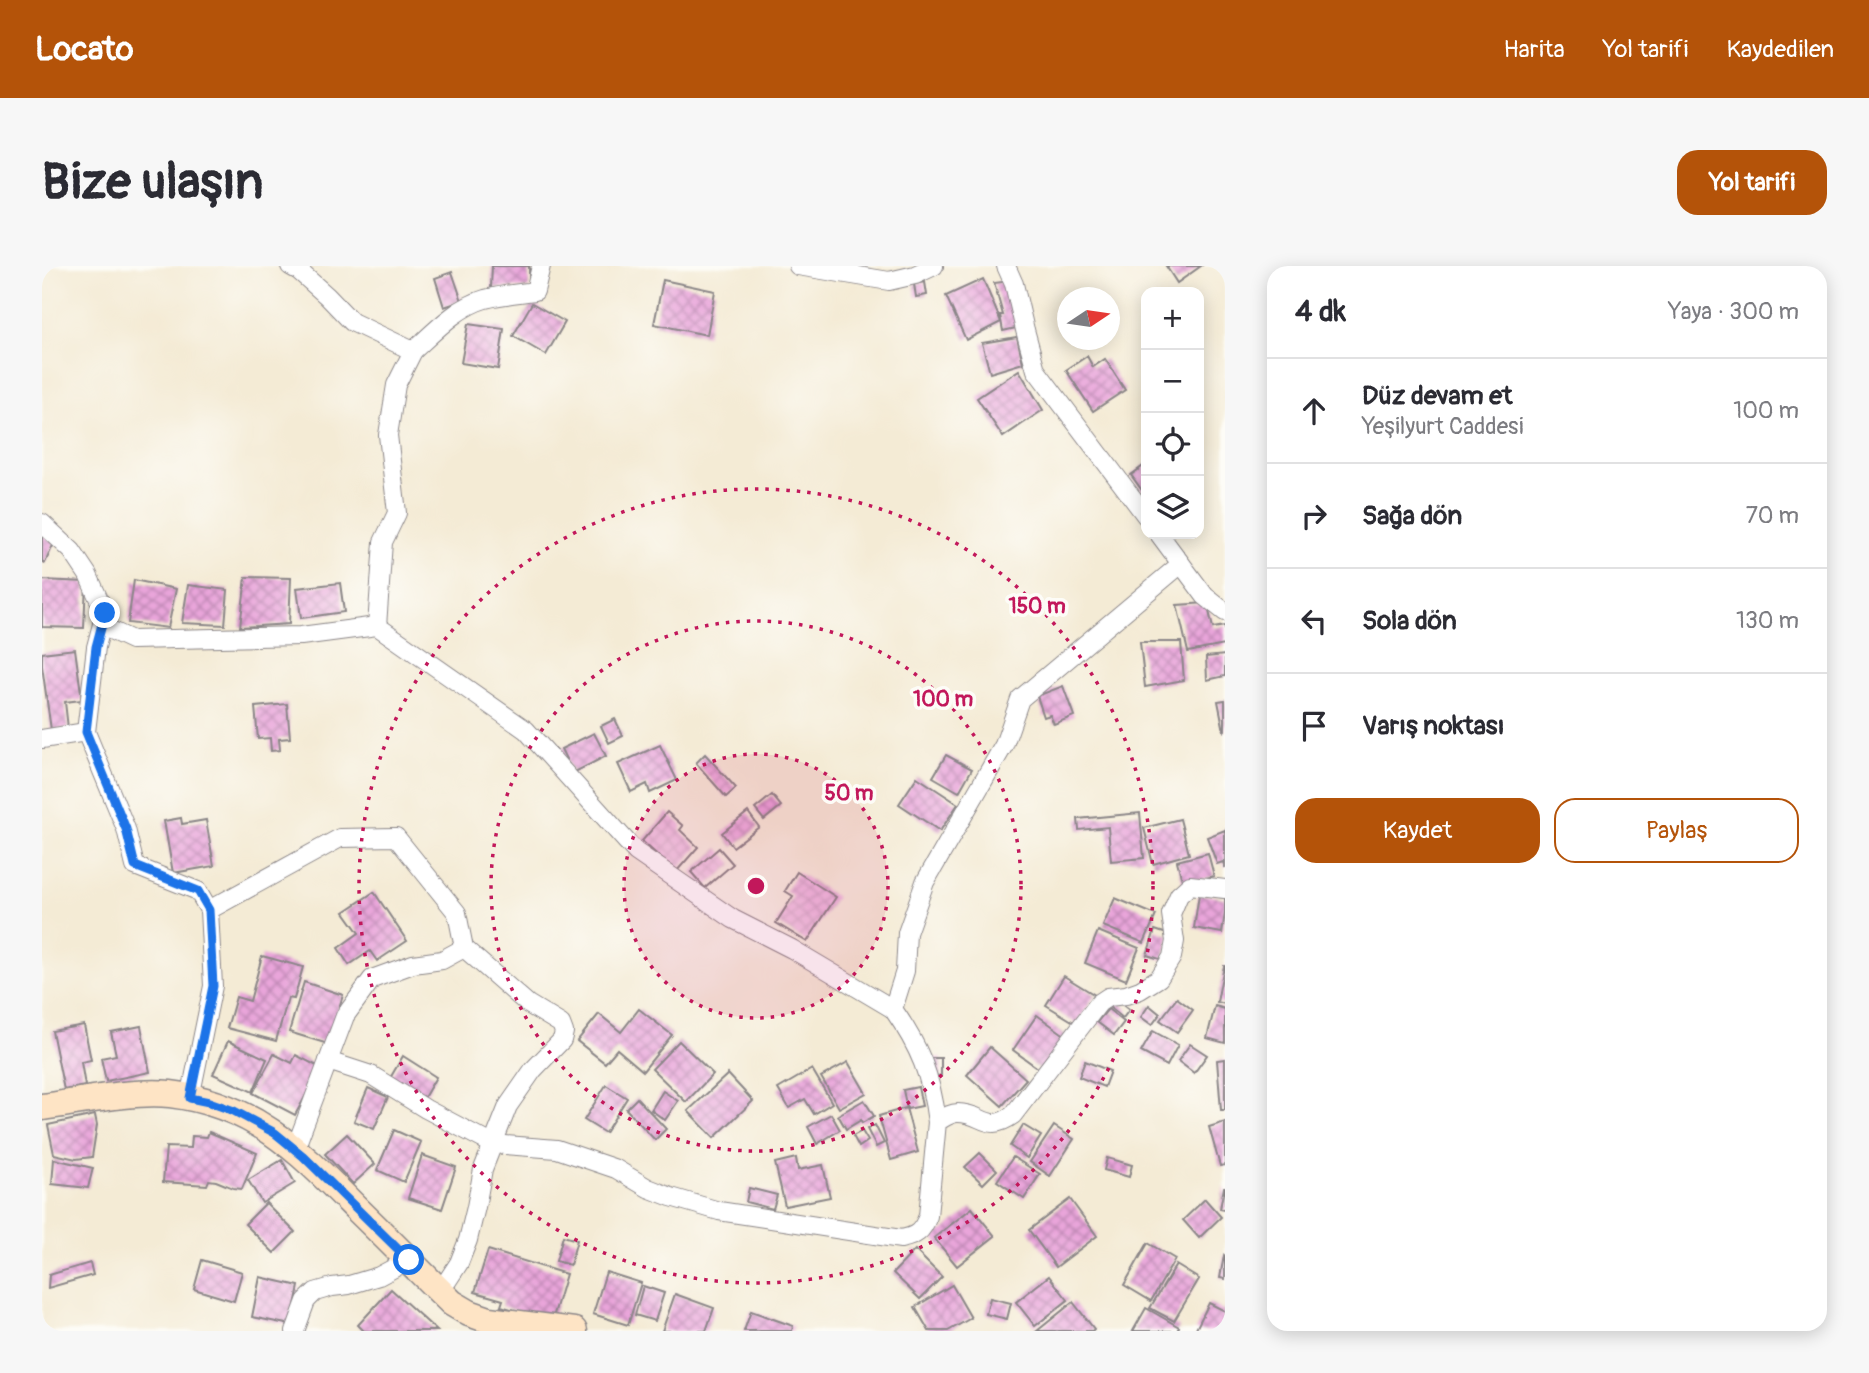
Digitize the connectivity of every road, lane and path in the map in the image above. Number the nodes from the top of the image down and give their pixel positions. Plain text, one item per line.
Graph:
1 (290, 266) edge
2 (541, 266) edge
3 (798, 266) edge
4 (934, 266) edge
5 (1006, 266) edge
6 (412, 351) junction
7 (1141, 509) edge
8 (42, 523) edge
9 (1163, 539) edge
10 (1181, 564) junction
11 (1225, 612) edge
12 (102, 626) junction
13 (377, 626) junction
14 (86, 732) junction
15 (42, 739) edge
16 (1225, 889) edge
17 (209, 910) junction
18 (464, 948) junction
19 (893, 1009) junction
20 (328, 1061) junction
21 (190, 1098) junction
22 (42, 1107) edge
23 (937, 1122) junction
24 (492, 1144) junction
25 (295, 1149) junction
26 (409, 1260) junction
27 (440, 1292) junction
28 (295, 1331) edge
29 (574, 1331) edge

1 - 6 street
2 - 6 street
3 - 4 street
5 - 7 street
6 - 13 street
8 - 12 street
9 - 10 street
10 - 11 street
10 - 19 street
12 - 13 street
12 - 14 street
13 - 19 street
14 - 15 street
14 - 17 street
16 - 23 street
17 - 18 street
17 - 21 street
18 - 20 street
18 - 24 street
19 - 23 street
20 - 24 street
20 - 25 street
21 - 22 main road
21 - 25 main road
23 - 24 street
24 - 27 street
25 - 26 main road
26 - 27 main road
26 - 28 street
27 - 29 main road

